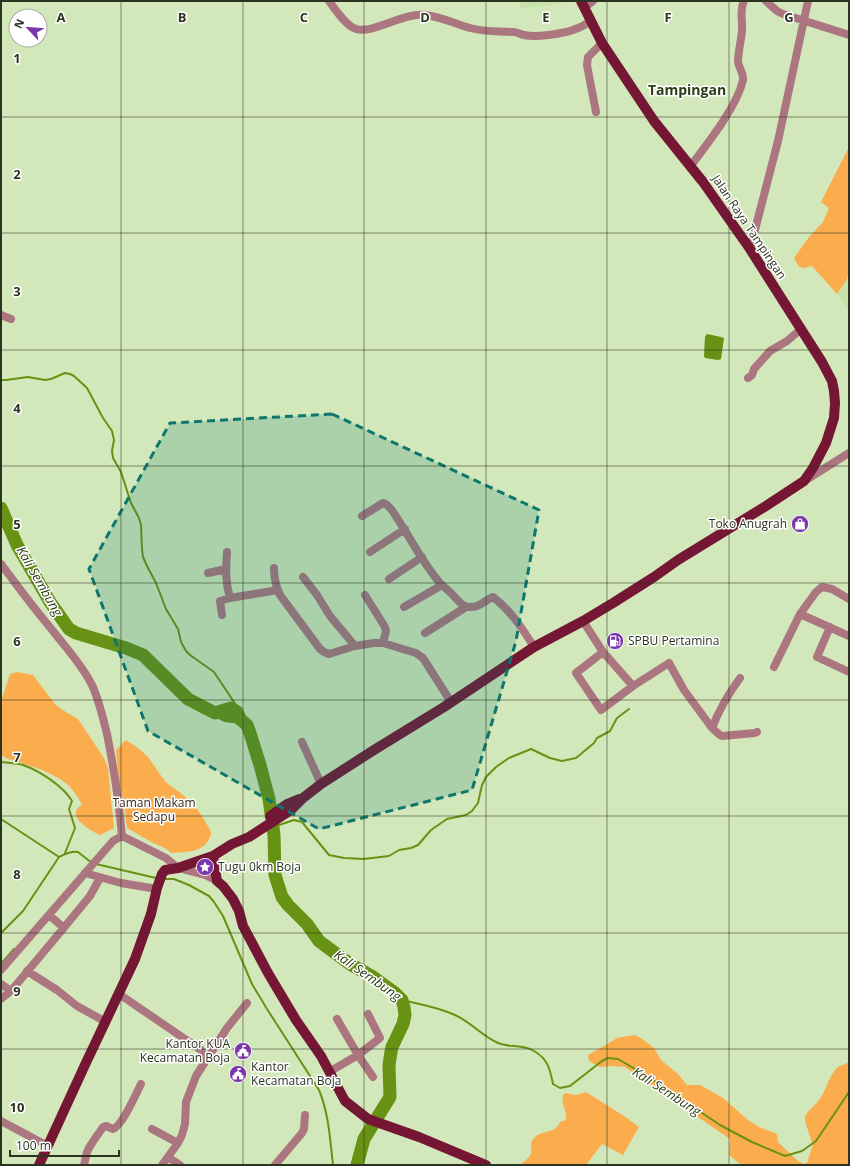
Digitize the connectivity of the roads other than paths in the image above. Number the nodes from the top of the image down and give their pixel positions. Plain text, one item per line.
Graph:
1 (329, 1) edge
2 (593, 1) edge
3 (744, 1) edge
4 (766, 1) edge
5 (808, 1) edge
6 (583, 4) edge
7 (591, 21) junction
8 (804, 22) junction
9 (849, 36) edge
10 (602, 43) junction
11 (596, 112) dead end
12 (690, 167) junction
13 (750, 249) junction
14 (1, 315) edge
15 (11, 319) dead end
16 (800, 330) junction
17 (748, 378) dead end
18 (849, 453) edge
19 (804, 481) junction
20 (362, 516) dead end
21 (405, 529) junction
22 (228, 552) dead end
23 (370, 552) dead end
24 (422, 557) junction
25 (1, 564) edge
26 (274, 568) dead end
27 (226, 569) junction
28 (208, 573) dead end
29 (303, 577) dead end
30 (389, 579) dead end
31 (442, 585) junction
32 (278, 590) junction
33 (365, 595) dead end
34 (230, 598) junction
35 (849, 599) edge
36 (404, 607) dead end
37 (466, 607) junction
38 (800, 614) junction
39 (222, 615) dead end
40 (583, 621) junction
41 (830, 627) junction
42 (425, 633) dead end
43 (849, 636) edge
44 (383, 644) junction
45 (355, 646) junction
46 (534, 647) junction
47 (603, 652) junction
48 (774, 667) dead end
49 (849, 672) edge
50 (740, 678) dead end
51 (633, 686) junction
52 (451, 702) junction
53 (712, 728) junction
54 (757, 732) dead end
55 (302, 742) dead end
56 (322, 784) junction
57 (122, 836) junction
58 (213, 856) junction
59 (178, 868) junction
60 (86, 872) junction
61 (100, 878) junction
62 (217, 881) junction
63 (157, 889) junction
64 (49, 915) junction
65 (61, 931) junction
66 (1, 970) edge
67 (27, 971) junction
68 (1, 984) edge
69 (11, 991) junction
70 (119, 994) junction
71 (1, 999) edge
72 (247, 1002) dead end
73 (368, 1014) dead end
74 (337, 1019) dead end
75 (106, 1022) junction
76 (358, 1055) junction
77 (205, 1062) junction
78 (329, 1072) junction
79 (372, 1077) dead end
80 (141, 1084) dead end
81 (304, 1116) dead end
82 (1, 1121) edge
83 (152, 1129) dead end
84 (178, 1143) junction
85 (48, 1146) junction
86 (168, 1157) junction
87 (39, 1165) edge
88 (84, 1165) edge
89 (162, 1165) edge
90 (180, 1165) edge
91 (275, 1165) edge
92 (486, 1165) edge

1 - 7 street
2 - 6 street
3 - 12 street
4 - 8 street
5 - 8 street
6 - 7 main road, Jalan Raya Tampingan
7 - 10 main road, Jalan Raya Tampingan
8 - 9 street
8 - 13 street
10 - 11 street
10 - 12 main road, Jalan Raya Tampingan
12 - 13 main road, Jalan Raya Tampingan
13 - 16 main road, Jalan Raya Tampingan
14 - 15 street
16 - 17 street
16 - 19 main road, Jalan Raya Tampingan
18 - 19 street
19 - 40 main road
20 - 21 street
21 - 23 street
21 - 24 street
22 - 27 street
24 - 30 street
24 - 31 street
25 - 57 street
26 - 32 street
27 - 28 street
27 - 34 street
29 - 45 street
31 - 36 street
31 - 37 street
32 - 34 street
32 - 45 street
33 - 44 street
34 - 39 street
35 - 38 street
37 - 42 street
37 - 46 street
38 - 41 street
38 - 48 street
40 - 46 main road
40 - 47 street
41 - 43 street
41 - 49 street
44 - 45 street
44 - 52 street
46 - 52 main road
47 - 51 street
47 - 51 street
50 - 53 street
51 - 53 street
52 - 56 main road
53 - 54 street
55 - 56 street
56 - 58 main road
57 - 59 street
57 - 60 street
58 - 59 main road
58 - 62 main road
59 - 62 street
59 - 63 main road
60 - 61 street
60 - 64 street
61 - 63 street
61 - 65 street
62 - 78 main road
63 - 70 main road
64 - 65 street
64 - 66 street
65 - 67 street
67 - 69 street
67 - 75 street
68 - 69 street
69 - 71 street
70 - 75 main road
70 - 77 street
72 - 77 street
73 - 76 street
74 - 76 street
75 - 85 main road
76 - 78 street
76 - 79 street
77 - 84 street
78 - 92 main road
80 - 88 street
81 - 91 street
82 - 85 street
83 - 84 street
84 - 86 street
85 - 87 main road
86 - 89 street
86 - 90 street

